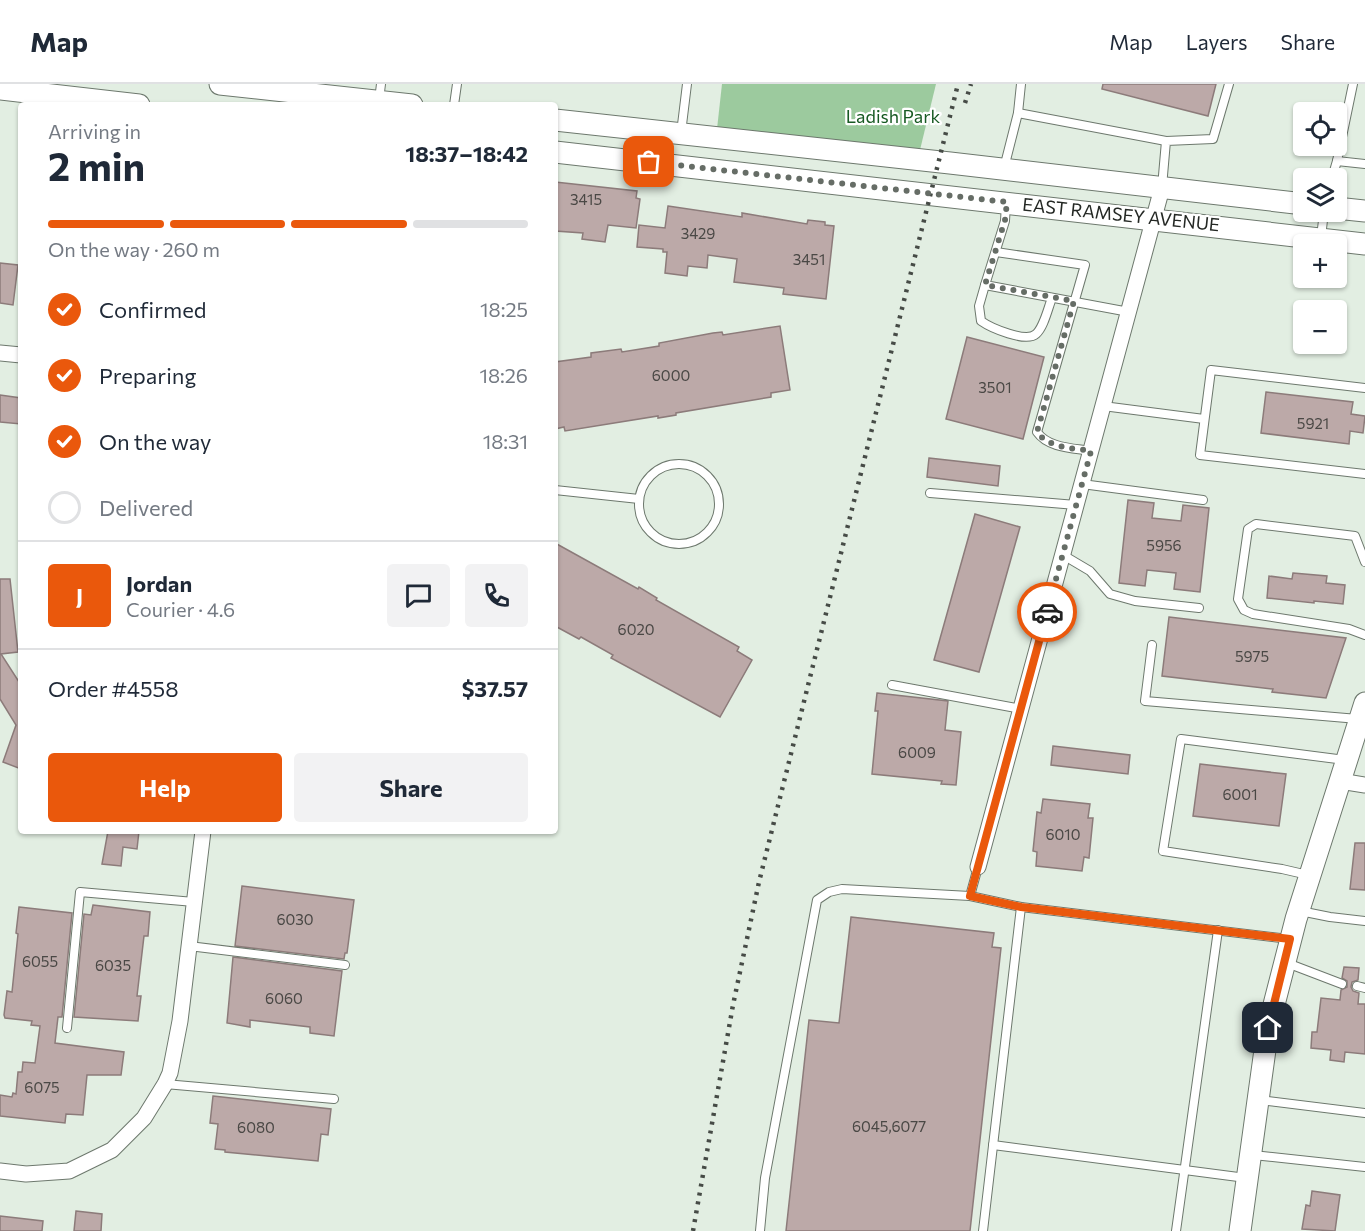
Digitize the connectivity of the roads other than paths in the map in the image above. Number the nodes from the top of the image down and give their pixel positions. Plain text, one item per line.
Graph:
1 (220, 84) edge
2 (457, 84) edge
3 (687, 84) edge
4 (1021, 84) edge
5 (1229, 84) edge
6 (1353, 84) edge
7 (0, 89) edge
8 (380, 93) edge
9 (113, 102) edge
10 (404, 102) edge
11 (454, 102) edge
12 (1017, 113) junction
13 (558, 120) edge
14 (681, 134) junction
15 (1166, 141) junction
16 (558, 152) edge
17 (1337, 160) junction
18 (1365, 164) edge
19 (1335, 168) edge
20 (1004, 170) junction
21 (1162, 188) junction
22 (1007, 202) junction
23 (1293, 203) edge
24 (1347, 210) edge
25 (1365, 212) edge
26 (1154, 218) junction
27 (1293, 235) edge
28 (1347, 241) edge
29 (1365, 243) edge
30 (996, 252) junction
31 (985, 285) junction
32 (1052, 298) junction
33 (1074, 301) junction
34 (1129, 312) junction
35 (0, 352) edge
36 (18, 355) edge
37 (1365, 388) edge
38 (1103, 406) junction
39 (1204, 419) junction
40 (1091, 451) junction
41 (1365, 474) edge
42 (1082, 484) junction
43 (558, 490) edge
44 (930, 493) dead end
45 (639, 499) junction
46 (1203, 500) dead end
47 (1076, 505) junction
48 (1063, 555) junction
49 (1365, 562) edge
50 (1199, 608) dead end
51 (1365, 635) edge
52 (1152, 645) dead end
53 (892, 685) dead end
54 (1021, 709) junction
55 (1362, 711) edge
56 (1347, 760) junction
57 (1340, 781) junction
58 (1365, 785) edge
59 (203, 834) edge
60 (978, 867) joint
61 (1310, 875) junction
62 (970, 896) junction
63 (194, 902) junction
64 (1021, 907) junction
65 (1298, 910) junction
66 (1365, 921) edge
67 (1218, 930) junction
68 (1290, 939) junction
69 (189, 946) junction
70 (1285, 963) junction
71 (345, 965) dead end
72 (1342, 984) dead end
73 (67, 1028) dead end
74 (165, 1084) junction
75 (1258, 1099) junction
76 (334, 1100) dead end
77 (1365, 1113) edge
78 (993, 1145) junction
79 (1250, 1155) junction
80 (1365, 1167) edge
81 (1184, 1169) junction
82 (0, 1171) edge
83 (1247, 1178) junction
84 (760, 1231) edge
85 (983, 1231) edge
86 (1176, 1231) edge
87 (1240, 1231) edge

1 - 8 street
2 - 11 lane
3 - 14 lane
4 - 12 lane
5 - 15 lane
6 - 17 lane
7 - 9 street
8 - 10 street
12 - 15 lane
12 - 20 lane
13 - 14 street, EAST RAMSEY AVENUE
14 - 20 street, EAST RAMSEY AVENUE
15 - 21 lane
16 - 22 street, EAST RAMSEY AVENUE
17 - 18 lane
17 - 19 lane
20 - 21 street, EAST RAMSEY AVENUE
21 - 23 street, EAST RAMSEY AVENUE
21 - 26 street
22 - 26 street, EAST RAMSEY AVENUE
22 - 30 lane
24 - 25 street
26 - 27 street, EAST RAMSEY AVENUE
26 - 34 street
28 - 29 street, EAST RAMSEY AVENUE
30 - 31 lane
30 - 33 lane
31 - 32 lane
31 - 32 lane
32 - 33 lane
33 - 34 lane
33 - 40 lane
34 - 38 street
35 - 36 street
37 - 39 lane
38 - 39 lane
38 - 40 street
39 - 41 lane
40 - 42 street
42 - 46 lane
42 - 47 street
43 - 45 lane
44 - 47 lane
45 - 45 lane
47 - 48 street
48 - 50 lane
48 - 54 street
49 - 51 lane
52 - 55 lane
53 - 54 lane
54 - 60 street
55 - 56 street
56 - 57 street
56 - 61 lane
57 - 58 street
57 - 61 street
59 - 63 street
60 - 62 lane
61 - 65 street
62 - 64 lane
62 - 84 lane
63 - 69 street
63 - 73 lane
64 - 67 lane
64 - 78 lane
65 - 66 lane
65 - 68 street
67 - 68 lane
67 - 81 lane
68 - 70 street
69 - 71 lane
69 - 74 street
70 - 72 lane
70 - 75 street
74 - 76 lane
74 - 82 street
75 - 77 lane
75 - 79 street
78 - 81 lane
78 - 85 lane
79 - 80 lane
79 - 83 street
81 - 83 lane
81 - 86 lane
83 - 87 street

